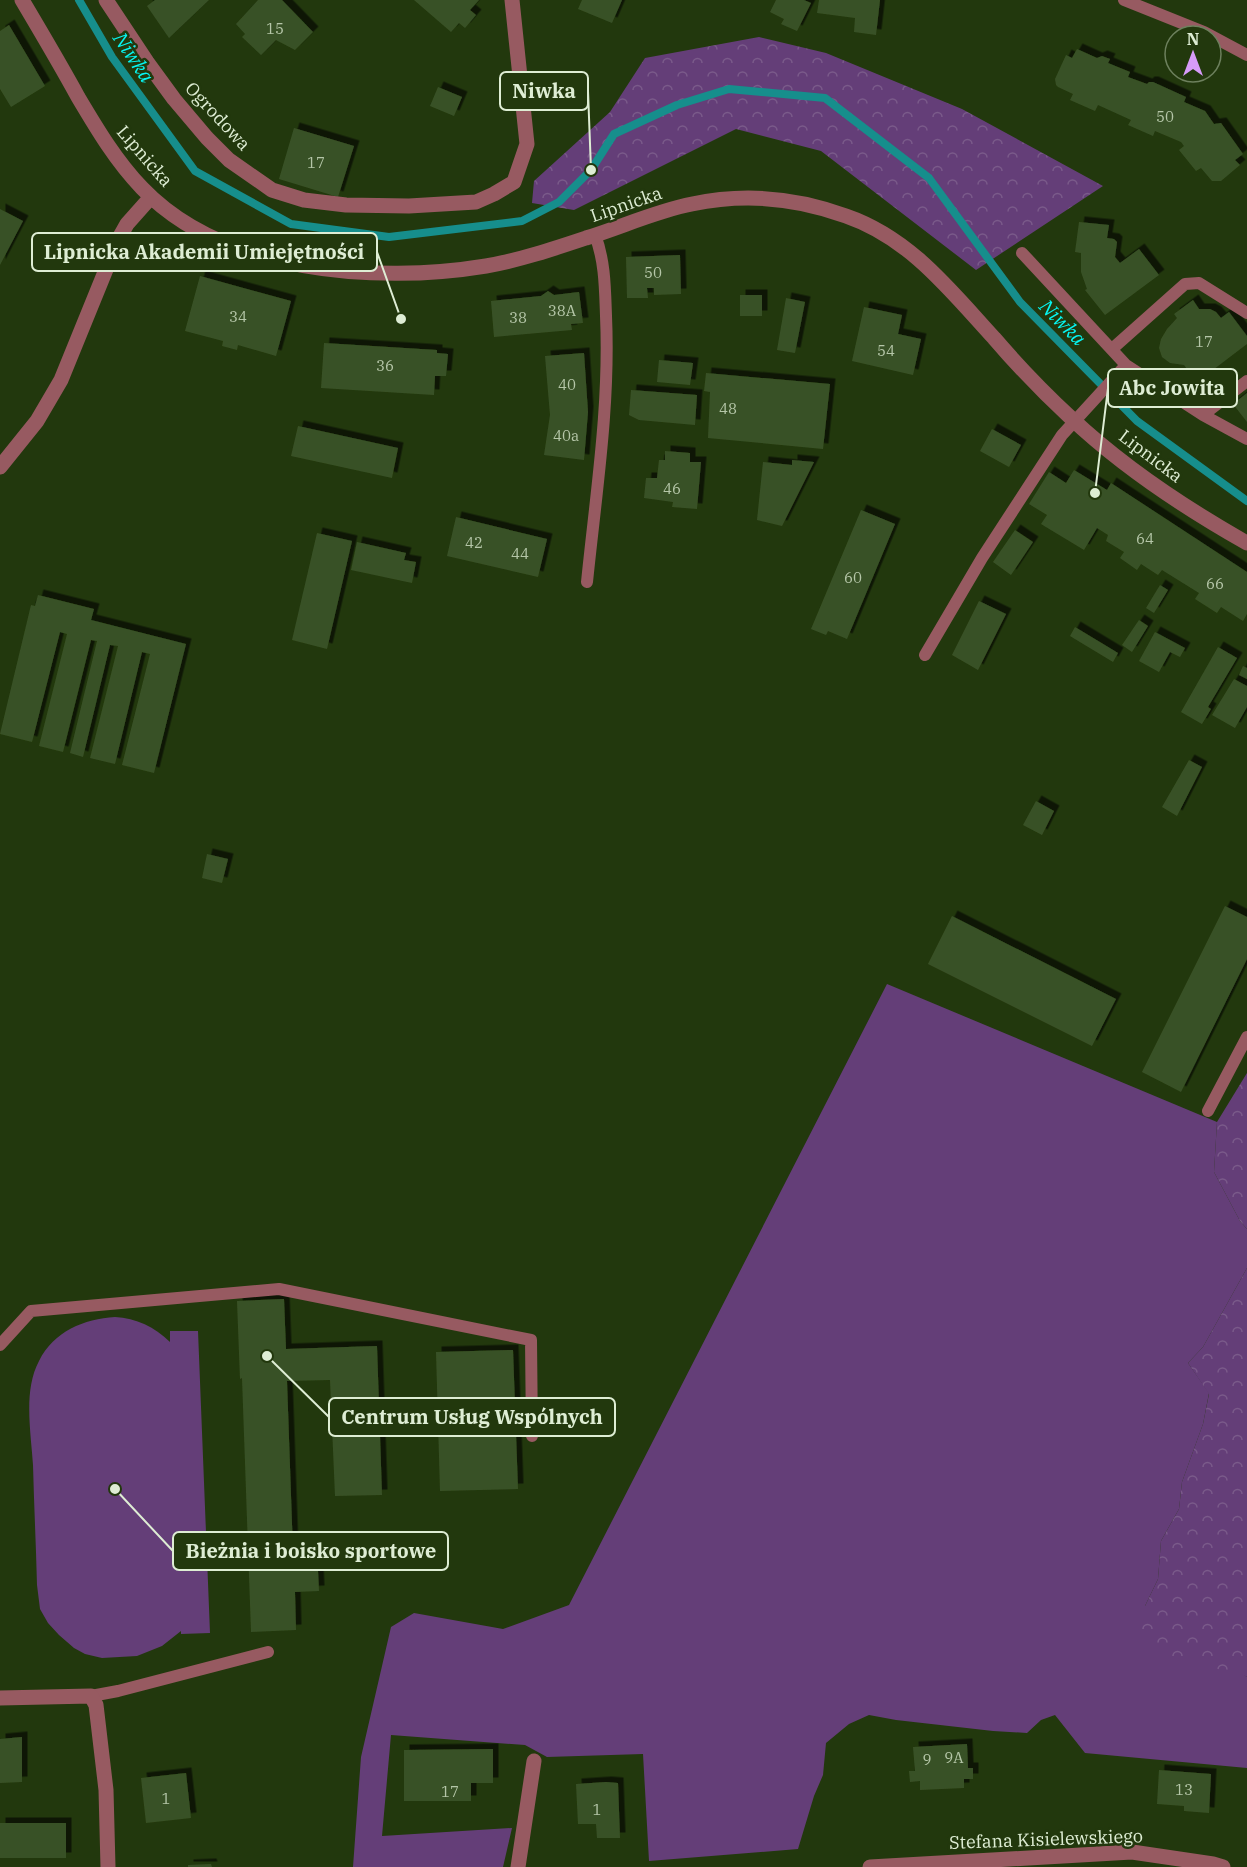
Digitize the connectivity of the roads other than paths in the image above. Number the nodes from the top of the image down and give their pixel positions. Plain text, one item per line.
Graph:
1 (22, 0) edge
2 (106, 0) edge
3 (512, 0) edge
4 (1124, 0) edge
5 (1247, 56) edge
6 (151, 197) junction
7 (595, 235) junction
8 (1022, 253) dead end
9 (1247, 313) edge
10 (1112, 349) junction
11 (1126, 365) junction
12 (1247, 381) edge
13 (1203, 416) junction
14 (1075, 421) junction
15 (1247, 439) edge
16 (0, 468) edge
17 (1247, 543) edge
18 (587, 582) dead end
19 (925, 655) dead end
20 (1247, 1037) edge
21 (1208, 1111) dead end
22 (0, 1345) edge
23 (532, 1436) dead end
24 (268, 1652) dead end
25 (91, 1696) junction
26 (0, 1698) edge
27 (534, 1761) dead end
28 (108, 1867) edge
29 (518, 1867) edge
30 (870, 1867) edge
31 (1223, 1867) edge

1 - 6 street, Lipnicka
2 - 3 street, Ogrodowa
4 - 5 lane
6 - 7 street, Lipnicka
6 - 16 street
7 - 14 street, Lipnicka
7 - 18 lane
8 - 10 lane
9 - 10 lane
10 - 11 lane
11 - 13 lane
11 - 14 lane
12 - 13 lane
13 - 15 lane
14 - 17 street, Lipnicka
14 - 19 lane
20 - 21 lane
22 - 23 lane
24 - 25 lane
25 - 26 street
25 - 28 street
27 - 29 street
30 - 31 street, Stefana Kisielewskiego

